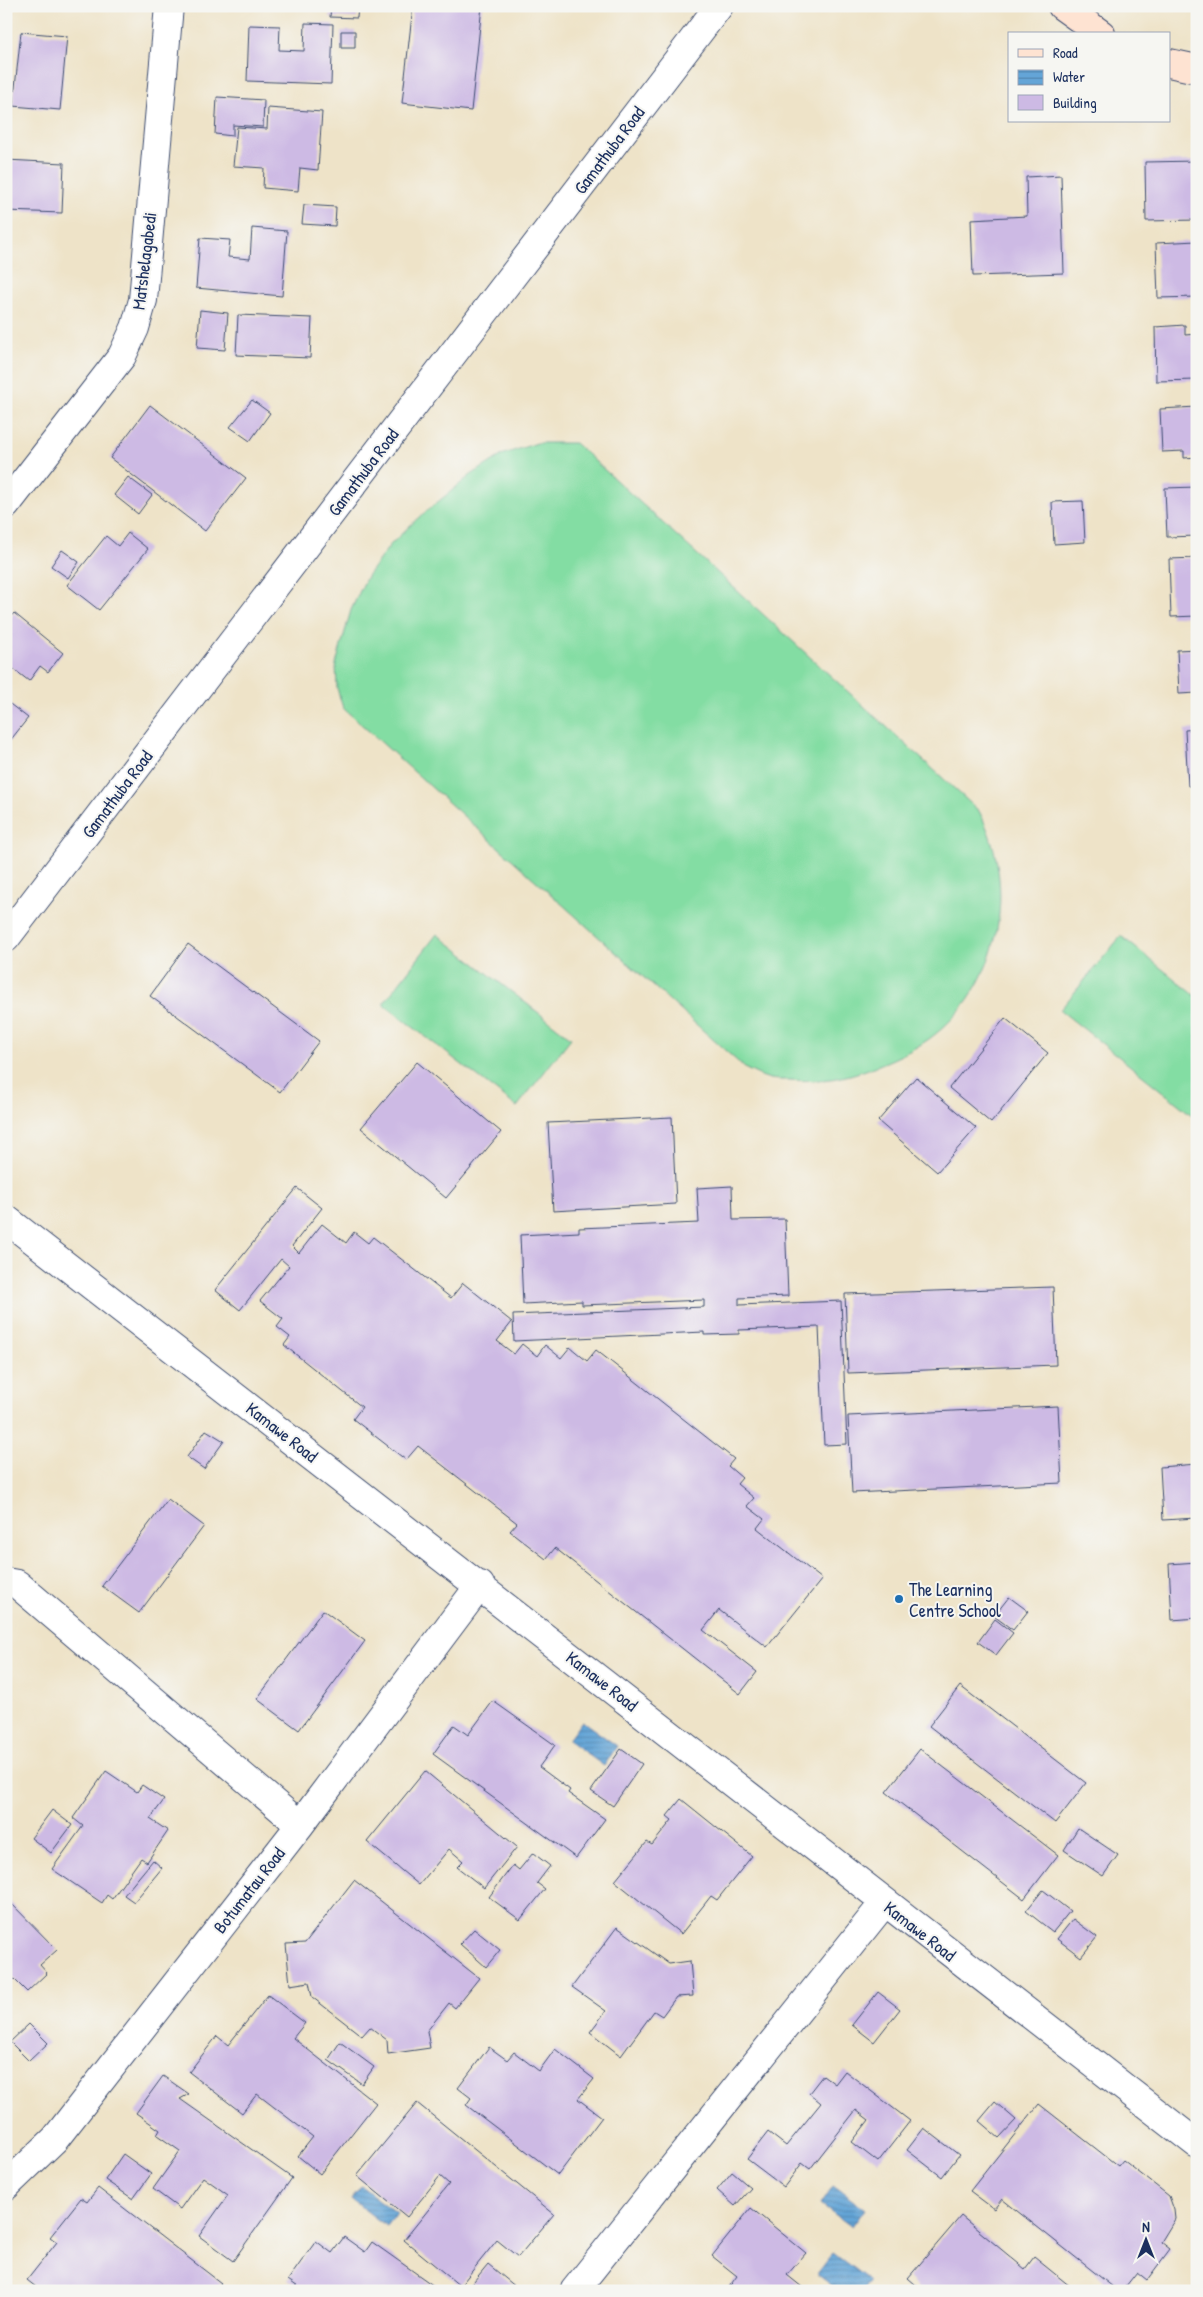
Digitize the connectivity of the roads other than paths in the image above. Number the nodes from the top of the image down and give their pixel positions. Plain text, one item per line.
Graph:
1 (169, 6) edge
2 (719, 6) edge
3 (1062, 6) edge
4 (1098, 32) edge
5 (1170, 63) edge
6 (1197, 69) edge
7 (6, 505) edge
8 (6, 938) edge
9 (6, 1219) edge
10 (6, 1582) edge
11 (480, 1585) junction
12 (300, 1825) junction
13 (884, 1903) junction
14 (1197, 2144) edge
15 (6, 2186) edge
16 (574, 2291) edge

1 - 7 street, Matshelagabedi
2 - 8 street, Gamathuba Road
3 - 4 street
5 - 6 street
9 - 11 street, Kamawe Road
10 - 12 street
11 - 12 street, Botumatau Road
11 - 13 street, Kamawe Road
12 - 15 street, Botumatau Road
13 - 14 street, Kamawe Road
13 - 16 street

